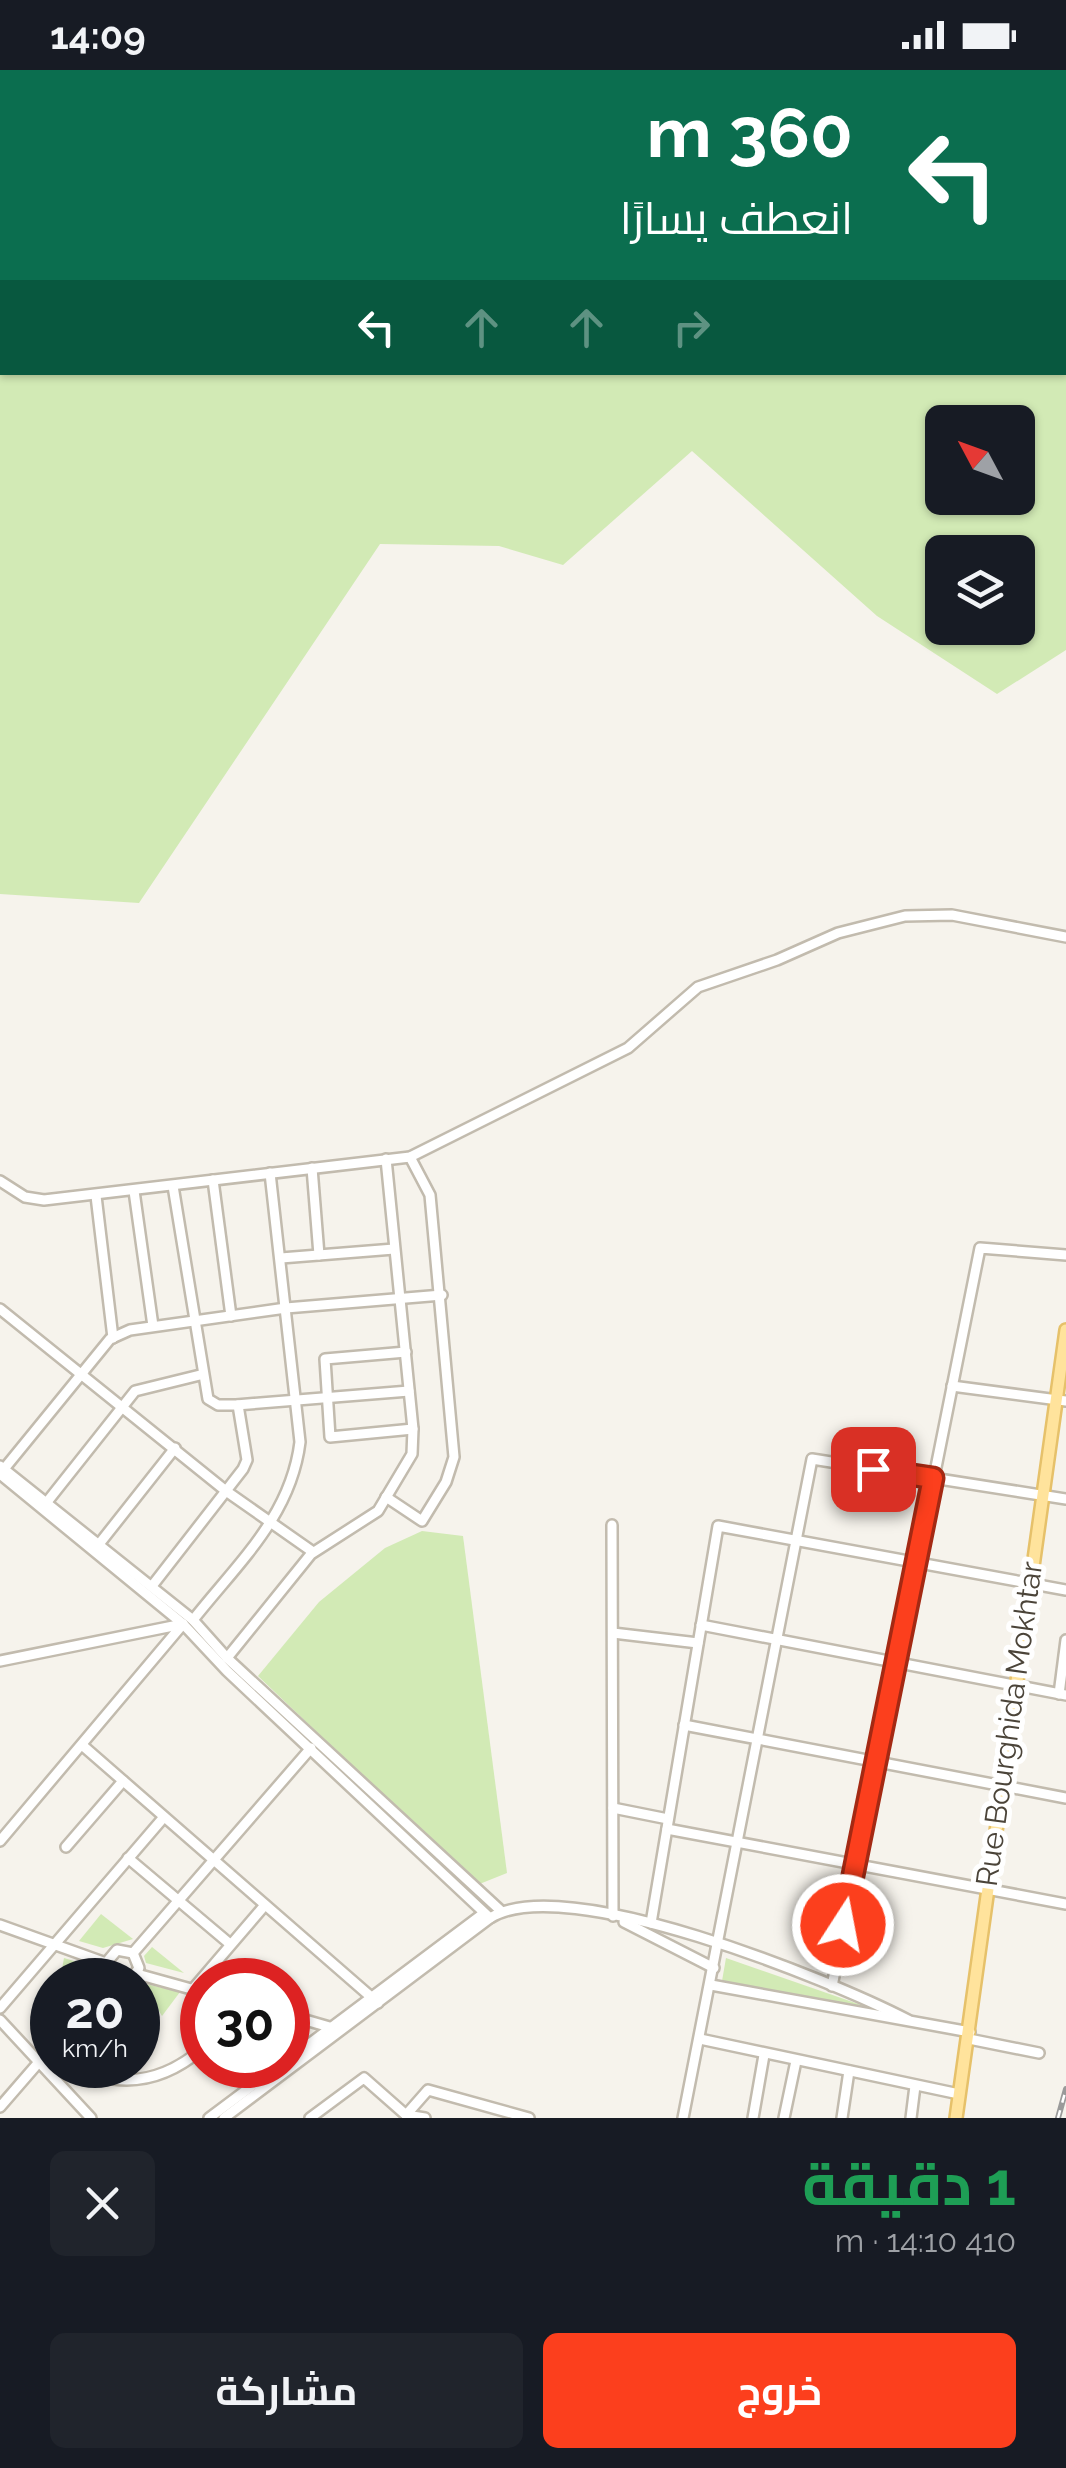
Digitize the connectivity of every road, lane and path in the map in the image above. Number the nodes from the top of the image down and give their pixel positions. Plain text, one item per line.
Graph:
1 (1066, 937) edge
2 (410, 1157) junction
3 (386, 1159) junction
4 (312, 1168) junction
5 (270, 1173) junction
6 (213, 1180) junction
7 (0, 1181) edge
8 (173, 1186) junction
9 (134, 1191) junction
10 (96, 1196) junction
11 (394, 1249) junction
12 (1066, 1255) edge
13 (320, 1256) junction
14 (281, 1258) junction
15 (442, 1295) junction
16 (400, 1300) junction
17 (286, 1308) junction
18 (0, 1309) edge
19 (231, 1316) junction
20 (193, 1320) junction
21 (154, 1326) junction
22 (1066, 1330) edge
23 (114, 1338) junction
24 (406, 1352) junction
25 (82, 1375) junction
26 (200, 1375) junction
27 (952, 1386) junction
28 (410, 1392) junction
29 (328, 1397) junction
30 (292, 1400) junction
31 (1060, 1400) edge
32 (238, 1404) junction
33 (123, 1406) junction
34 (413, 1429) junction
35 (175, 1448) junction
36 (1, 1471) edge
37 (933, 1478) junction
38 (226, 1491) junction
39 (1042, 1495) junction
40 (386, 1498) junction
41 (1066, 1499) edge
42 (47, 1502) junction
43 (271, 1522) junction
44 (612, 1525) dead end
45 (796, 1541) junction
46 (97, 1547) junction
47 (313, 1552) junction
48 (916, 1563) junction
49 (1029, 1582) junction
50 (152, 1586) junction
51 (1066, 1590) edge
52 (188, 1622) junction
53 (701, 1625) junction
54 (613, 1633) junction
55 (778, 1640) junction
56 (1066, 1640) edge
57 (698, 1643) junction
58 (227, 1658) junction
59 (0, 1661) edge
60 (896, 1662) junction
61 (1013, 1684) junction
62 (1062, 1694) edge
63 (684, 1725) junction
64 (758, 1738) junction
65 (82, 1745) junction
66 (311, 1748) junction
67 (876, 1760) junction
68 (123, 1781) junction
69 (999, 1784) junction
70 (1066, 1798) edge
71 (613, 1808) junction
72 (164, 1817) junction
73 (668, 1824) junction
74 (0, 1841) edge
75 (738, 1842) junction
76 (66, 1848) dead end
77 (128, 1858) junction
78 (214, 1860) junction
79 (854, 1864) junction
80 (985, 1890) junction
81 (178, 1900) junction
82 (1066, 1904) edge
83 (265, 1905) junction
84 (501, 1911) junction
85 (487, 1916) junction
86 (613, 1916) junction
87 (651, 1923) junction
88 (0, 1925) edge
89 (55, 1944) junction
90 (230, 1944) junction
91 (719, 1944) junction
92 (133, 1953) junction
93 (95, 1958) edge
94 (110, 1958) edge
95 (136, 1958) edge
96 (220, 1958) edge
97 (714, 1968) junction
98 (711, 1985) junction
99 (832, 1986) junction
100 (375, 2000) junction
101 (0, 2008) edge
102 (0, 2020) edge
103 (908, 2020) junction
104 (310, 2021) edge
105 (336, 2029) junction
106 (970, 2036) junction
107 (700, 2038) junction
108 (310, 2046) edge
109 (30, 2052) edge
110 (1039, 2054) dead end
111 (764, 2055) junction
112 (796, 2061) junction
113 (849, 2071) junction
114 (30, 2073) edge
115 (915, 2086) junction
116 (64, 2088) edge
117 (250, 2088) edge
118 (959, 2094) junction
119 (0, 2107) edge
120 (404, 2116) edge
121 (91, 2118) edge
122 (210, 2118) edge
123 (224, 2118) edge
124 (310, 2118) edge
125 (425, 2118) edge
126 (529, 2118) edge
127 (683, 2118) edge
128 (754, 2118) edge
129 (784, 2118) edge
130 (842, 2118) edge
131 (910, 2118) edge
132 (956, 2118) edge

1 - 2 street
2 - 3 street
2 - 15 street
3 - 4 street
3 - 11 street
4 - 5 street
4 - 13 street
5 - 6 street
5 - 14 street
6 - 8 street
6 - 19 street
7 - 10 street
8 - 9 street
8 - 20 street
9 - 10 street
9 - 21 street
10 - 23 street
11 - 13 street
11 - 16 street
12 - 27 street
13 - 14 street
14 - 17 street
15 - 16 street
15 - 40 street
16 - 17 street
16 - 24 street
17 - 19 street
17 - 30 street
18 - 25 street
19 - 20 street
20 - 21 street
20 - 26 street
21 - 23 street
22 - 31 main road, Rue Bourghida Mokhtar
23 - 25 street
24 - 28 street
24 - 29 street
25 - 33 street
25 - 36 street
26 - 32 street
26 - 33 street
27 - 31 street
27 - 37 street
28 - 29 street
28 - 34 street
29 - 30 street
29 - 34 street
30 - 32 street
30 - 43 street
31 - 39 main road, Rue Bourghida Mokhtar
32 - 38 street
33 - 35 street
33 - 42 street
34 - 40 street
35 - 38 street
35 - 46 street
36 - 42 street
36 - 46 street
37 - 39 street
37 - 45 street
37 - 48 street
38 - 43 street
38 - 50 street
39 - 41 street
39 - 49 main road, Rue Bourghida Mokhtar
40 - 47 street
42 - 46 street
43 - 47 street
43 - 52 street
44 - 54 street
45 - 48 street
45 - 53 street
45 - 55 street
46 - 50 street
46 - 52 street
47 - 58 street
48 - 49 street
48 - 60 street
49 - 51 street
49 - 61 main road, Rue Bourghida Mokhtar
50 - 52 street
52 - 58 street
52 - 59 street
52 - 65 street
52 - 66 street
53 - 55 street
53 - 57 street
54 - 57 street
54 - 71 street
55 - 60 street
55 - 64 street
56 - 62 street
57 - 63 street
58 - 84 street
60 - 61 street
60 - 67 street
61 - 62 street
61 - 69 main road, Rue Bourghida Mokhtar
63 - 64 street
63 - 73 street
64 - 67 street
64 - 75 street
65 - 68 street
65 - 74 street
66 - 78 street
66 - 85 street
67 - 69 street
67 - 79 street
68 - 72 street
68 - 76 street
69 - 70 street
69 - 80 main road, Rue Bourghida Mokhtar
71 - 73 street
71 - 86 street
72 - 77 street
72 - 78 street
73 - 75 street
73 - 87 street
75 - 79 street
75 - 91 street
77 - 81 street
77 - 89 street
78 - 81 street
78 - 83 street
79 - 80 street
79 - 99 street
80 - 82 street
80 - 106 main road, Rue Bourghida Mokhtar
81 - 90 street
81 - 92 street
83 - 90 street
83 - 100 street
84 - 85 street
84 - 86 street
85 - 100 street
86 - 87 street
86 - 97 street
87 - 91 street
88 - 89 street
89 - 93 street
89 - 101 street
90 - 96 street
91 - 97 street
91 - 99 street
92 - 94 street
92 - 95 street
97 - 98 street
98 - 103 street
98 - 107 street
99 - 103 street
100 - 105 street
102 - 109 street
103 - 106 street
104 - 105 street
105 - 108 street
105 - 123 street
106 - 110 street
106 - 118 main road, Rue Bourghida Mokhtar
107 - 111 street
107 - 127 street
111 - 112 street
111 - 128 street
112 - 113 street
112 - 129 street
113 - 115 street
113 - 130 street
114 - 119 street
115 - 118 street
115 - 131 street
116 - 121 street
117 - 122 street
118 - 132 main road, Rue Bourghida Mokhtar
120 - 124 street
120 - 125 street
120 - 126 street

